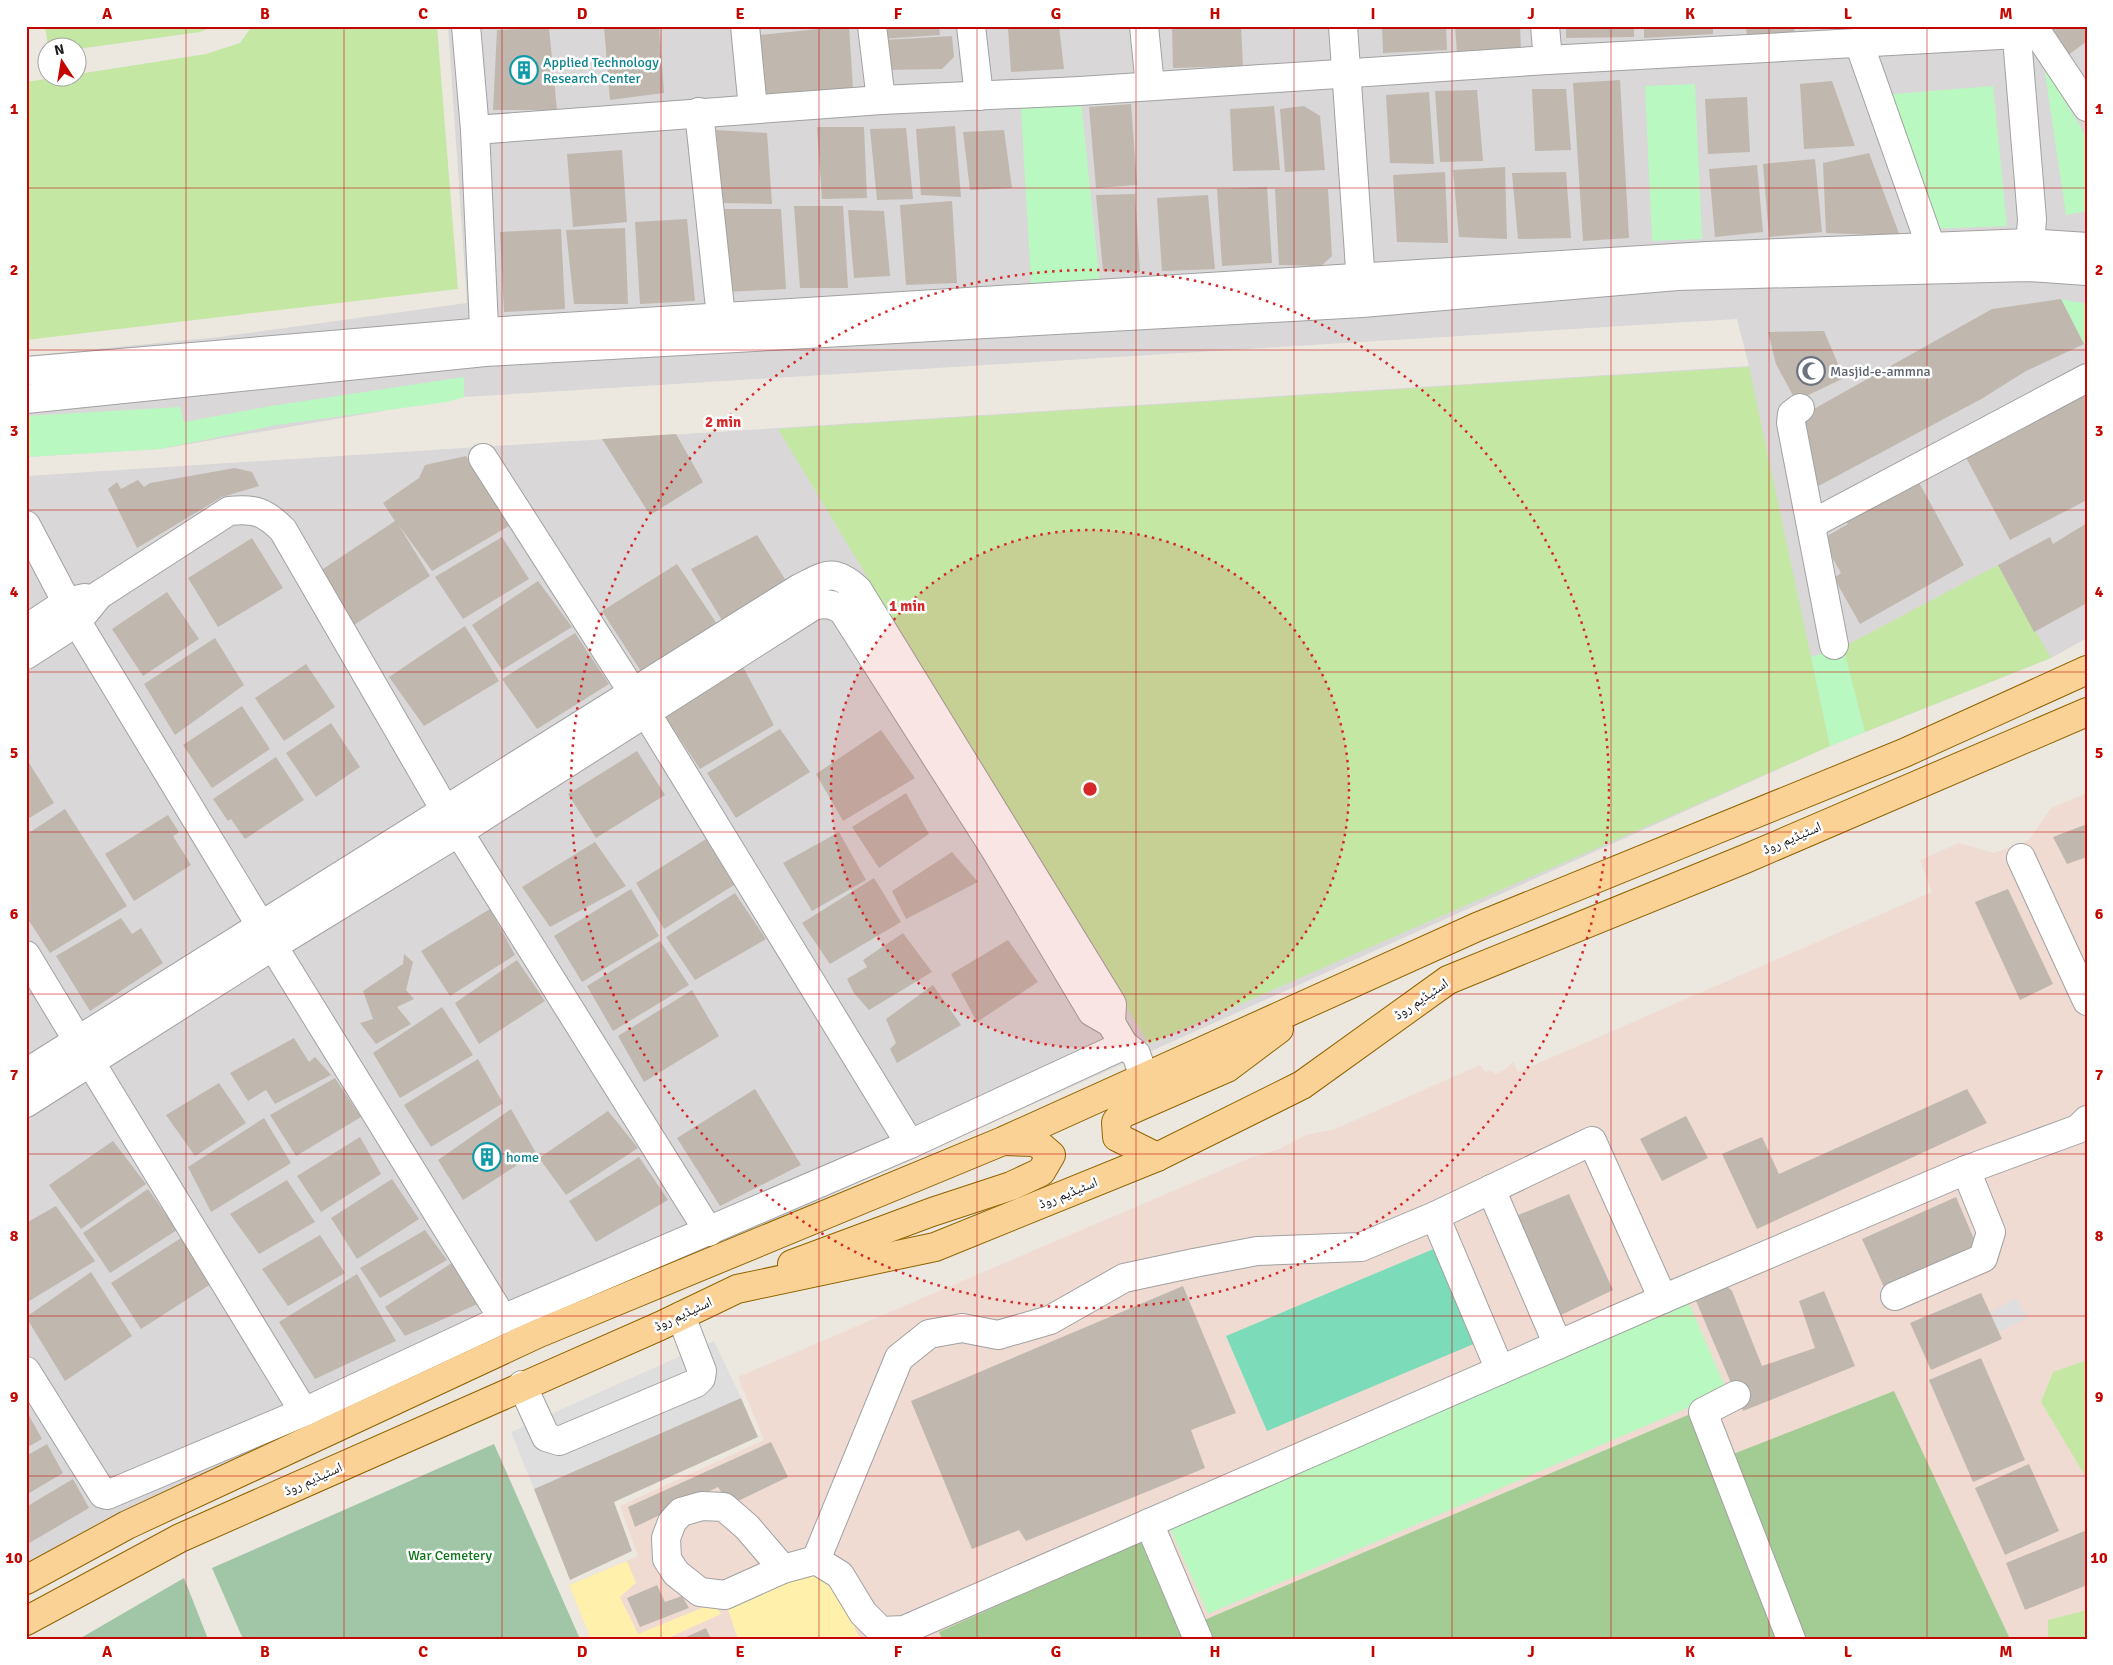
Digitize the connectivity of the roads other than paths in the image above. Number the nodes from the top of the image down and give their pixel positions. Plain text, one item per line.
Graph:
1 (466, 26) edge
2 (745, 26) edge
3 (872, 26) edge
4 (971, 26) edge
5 (1144, 26) edge
6 (1343, 26) edge
7 (1545, 26) edge
8 (2023, 29) edge
9 (1739, 38) edge
10 (1842, 38) edge
11 (1548, 60) junction
12 (1346, 72) junction
13 (1150, 86) junction
14 (979, 96) junction
15 (881, 100) junction
16 (2087, 106) edge
17 (753, 109) junction
18 (699, 112) junction
19 (475, 130) junction
20 (1932, 247) junction
21 (2087, 247) edge
22 (2029, 255) junction
23 (1676, 267) junction
24 (2087, 271) edge
25 (1362, 290) junction
26 (721, 317) junction
27 (485, 342) junction
28 (26, 371) edge
29 (2087, 378) edge
30 (26, 399) edge
31 (1800, 408) dead end
32 (483, 458) dead end
33 (1812, 524) junction
34 (26, 525) edge
35 (72, 612) junction
36 (26, 629) edge
37 (1834, 645) dead end
38 (26, 655) edge
39 (2087, 670) edge
40 (639, 703) junction
41 (2087, 712) edge
42 (452, 821) junction
43 (2022, 858) dead end
44 (267, 936) junction
45 (26, 955) edge
46 (1317, 1001) junction
47 (2087, 1001) edge
48 (1118, 1034) junction
49 (85, 1052) junction
50 (26, 1072) edge
51 (1144, 1077) junction
52 (26, 1103) edge
53 (2087, 1120) edge
54 (1003, 1140) junction
55 (910, 1144) junction
56 (1156, 1157) junction
57 (1966, 1170) junction
58 (1491, 1189) junction
59 (1435, 1216) junction
60 (709, 1232) junction
61 (737, 1289) junction
62 (1895, 1296) dead end
63 (1663, 1299) junction
64 (682, 1316) junction
65 (503, 1319) junction
66 (1558, 1345) junction
67 (1500, 1370) junction
68 (26, 1371) edge
69 (522, 1385) junction
70 (1736, 1395) dead end
71 (304, 1412) junction
72 (1149, 1523) junction
73 (816, 1560) junction
74 (783, 1568) dead end
75 (26, 1580) edge
76 (26, 1621) edge
77 (1198, 1639) edge
78 (1791, 1639) edge

1 - 19 street
2 - 17 street
3 - 15 street
4 - 14 street
5 - 13 street
6 - 12 street
7 - 11 street
8 - 10 street
8 - 16 street
8 - 22 street
9 - 10 street
9 - 11 street
10 - 20 street
11 - 12 street
12 - 13 street
12 - 25 street
13 - 14 street
14 - 15 street
15 - 17 street
17 - 18 street
18 - 19 street
18 - 26 street
19 - 27 street
20 - 22 street
20 - 23 street
21 - 22 street
22 - 23 street
22 - 24 street
23 - 25 street
25 - 26 street
25 - 27 street
26 - 27 street
27 - 28 street
27 - 30 street
29 - 33 street
31 - 33 street
32 - 40 street
33 - 37 street
34 - 35 street
35 - 36 street
35 - 38 street
35 - 42 street
35 - 44 street
39 - 46 main road
40 - 42 street
40 - 48 street
40 - 55 street
41 - 56 main road, اسٹیڈیم روڈ
42 - 44 street
42 - 60 street
43 - 47 street
44 - 49 street
44 - 65 street
45 - 49 street
46 - 51 main road
46 - 56 main road
48 - 51 street
48 - 55 street
49 - 50 street
49 - 52 street
49 - 71 street
51 - 54 main road
53 - 57 street
54 - 61 main road
54 - 75 main road
55 - 60 street
56 - 61 main road, اسٹیڈیم روڈ
57 - 62 street
57 - 63 street
58 - 59 street
58 - 63 street
58 - 66 street
59 - 67 street
59 - 73 street
60 - 65 street
61 - 64 main road, اسٹیڈیم روڈ
63 - 66 street
64 - 69 main road, اسٹیڈیم روڈ
64 - 69 street
65 - 71 street
66 - 67 street
67 - 72 street
68 - 71 street
69 - 76 main road, اسٹیڈیم روڈ
70 - 78 street
72 - 73 street
72 - 77 street
73 - 74 street

